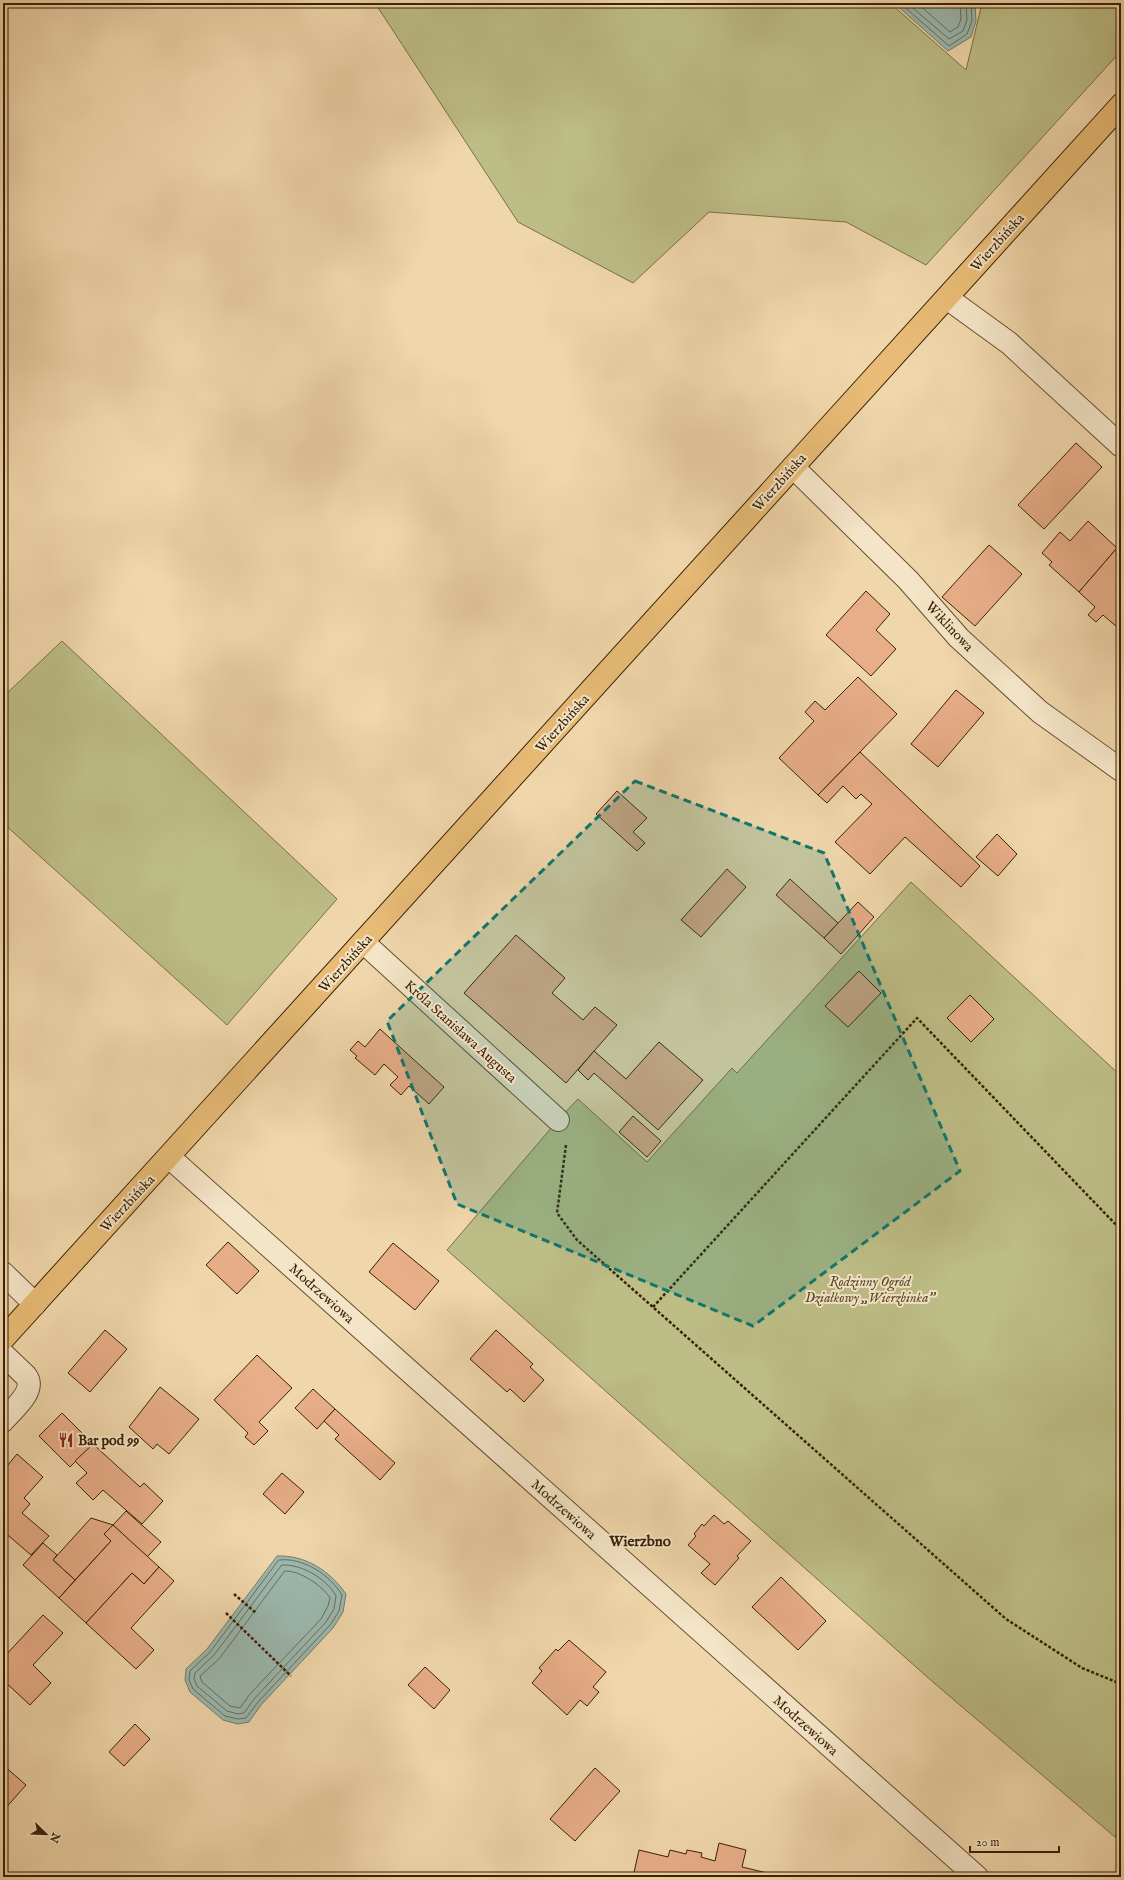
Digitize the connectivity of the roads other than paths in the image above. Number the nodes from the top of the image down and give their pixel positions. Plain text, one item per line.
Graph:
1 (1121, 105) edge
2 (947, 298) junction
3 (1121, 446) edge
4 (793, 467) junction
5 (1121, 770) edge
6 (363, 942) junction
7 (558, 1120) road end
8 (170, 1157) junction
9 (3, 1273) edge
10 (35, 1304) junction
11 (3, 1339) edge
12 (3, 1354) edge
13 (3, 1421) edge
14 (977, 1877) edge

1 - 2 main road, Wierzbińska
2 - 3 street
2 - 4 main road, Wierzbińska
4 - 5 street, Wiklinowa
4 - 6 main road, Wierzbińska
6 - 7 street, Króla Stanisława Augusta
6 - 8 main road, Wierzbińska
8 - 10 main road, Wierzbińska
8 - 14 street, Modrzewiowa
9 - 10 street
10 - 11 main road, Wierzbińska
12 - 13 street

